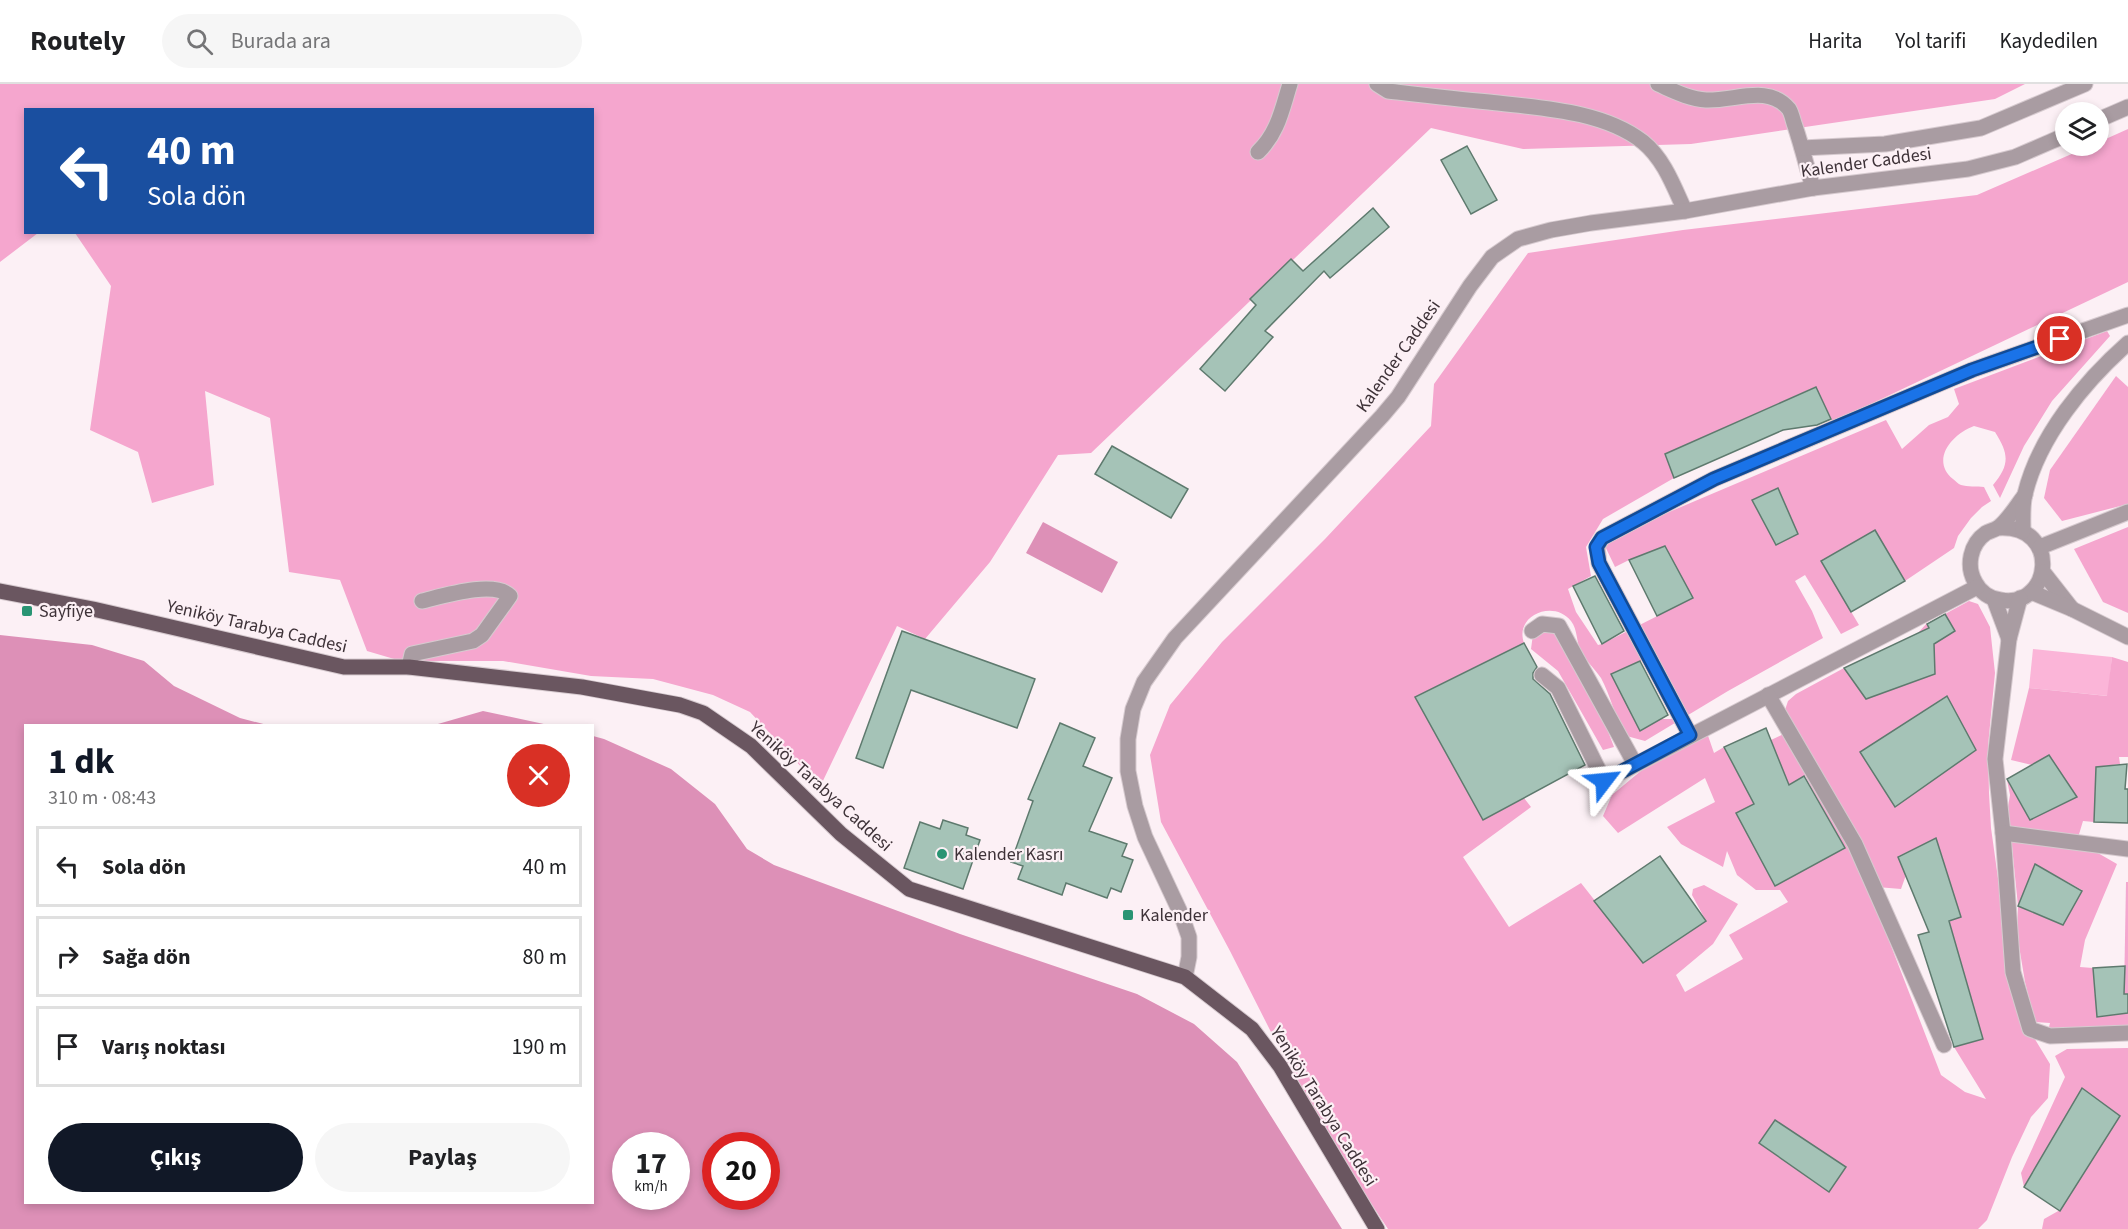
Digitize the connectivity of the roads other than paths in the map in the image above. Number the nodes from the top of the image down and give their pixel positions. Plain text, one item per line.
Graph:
1 (1290, 84) edge
2 (1377, 84) edge
3 (1658, 84) edge
4 (2085, 84) edge
5 (2128, 107) edge
6 (2109, 115) edge
7 (2055, 139) edge
8 (1802, 148) junction
9 (1258, 152) dead end
10 (1813, 188) junction
11 (1686, 211) junction
12 (2128, 315) edge
13 (2128, 343) edge
14 (2025, 495) junction
15 (2128, 512) edge
16 (1998, 528) junction
17 (2023, 531) junction
18 (2040, 548) junction
19 (2043, 572) junction
20 (1977, 587) junction
21 (0, 591) edge
22 (2025, 595) junction
23 (1994, 599) junction
24 (422, 600) dead end
25 (2072, 609) junction
26 (1532, 631) dead end
27 (2128, 637) edge
28 (2009, 639) junction
29 (409, 667) junction
30 (1542, 675) dead end
31 (1768, 695) junction
32 (1690, 735) junction
33 (1635, 764) junction
34 (2003, 833) junction
35 (2128, 849) edge
36 (1185, 977) junction
37 (2128, 1033) edge
38 (1944, 1045) dead end
39 (1377, 1229) edge

1 - 9 street
2 - 11 street
3 - 8 street
4 - 8 street
5 - 6 street
7 - 10 street, Kalender Caddesi
8 - 10 street
10 - 11 street, Kalender Caddesi
11 - 36 street, Kalender Caddesi
12 - 32 street
13 - 14 street
14 - 16 street
14 - 17 street
15 - 18 street
16 - 17 street
16 - 20 street
17 - 18 street
18 - 19 street
19 - 22 street
19 - 25 street
20 - 23 street
20 - 31 street
21 - 29 main road, Yeniköy Tarabya Caddesi
22 - 23 street
22 - 25 street
22 - 28 street
23 - 28 street
24 - 29 street
25 - 27 street
26 - 33 street
28 - 34 street
29 - 36 main road, Yeniköy Tarabya Caddesi
30 - 33 street
31 - 32 street
31 - 38 street
32 - 33 street
34 - 35 street
34 - 37 street
36 - 39 main road, Yeniköy Tarabya Caddesi

